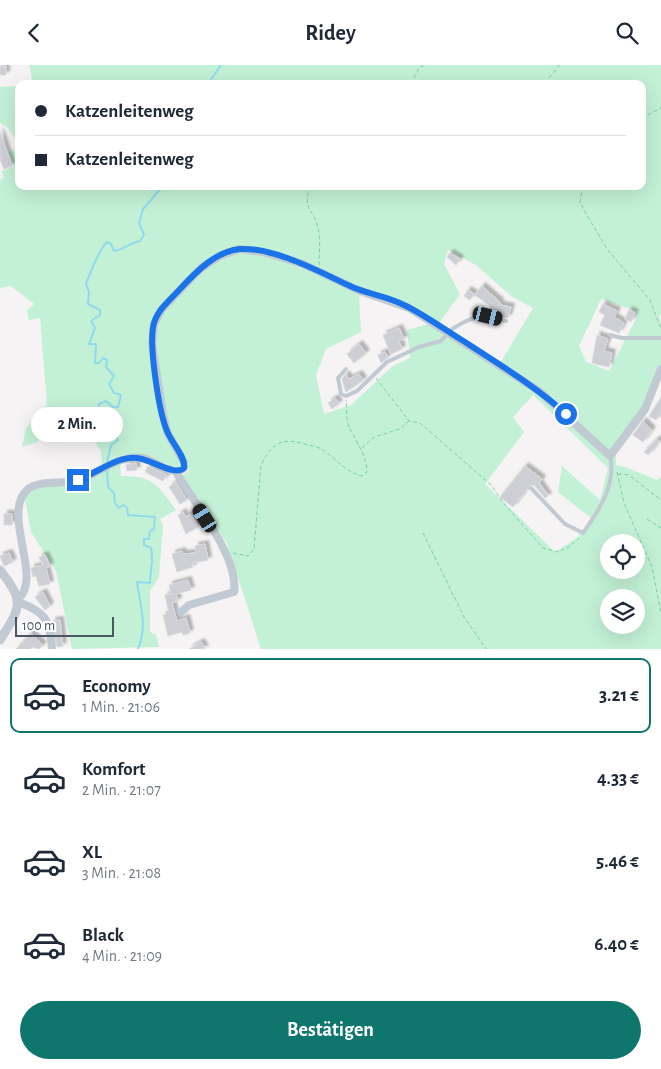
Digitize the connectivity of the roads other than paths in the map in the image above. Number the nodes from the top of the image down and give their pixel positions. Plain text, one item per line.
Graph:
1 (506, 321) dead end
2 (449, 332) junction
3 (610, 335) dead end
4 (661, 338) edge
5 (346, 369) dead end
6 (661, 369) edge
7 (610, 456) junction
8 (176, 472) junction
9 (531, 488) dead end
10 (0, 570) edge
11 (18, 601) junction
12 (181, 612) dead end
13 (0, 640) edge
14 (52, 649) edge

1 - 2 lane
2 - 5 lane
2 - 7 street
2 - 8 street
3 - 4 lane
6 - 7 street
7 - 9 lane
8 - 11 street
8 - 12 street
10 - 11 street
11 - 13 street
11 - 14 street

